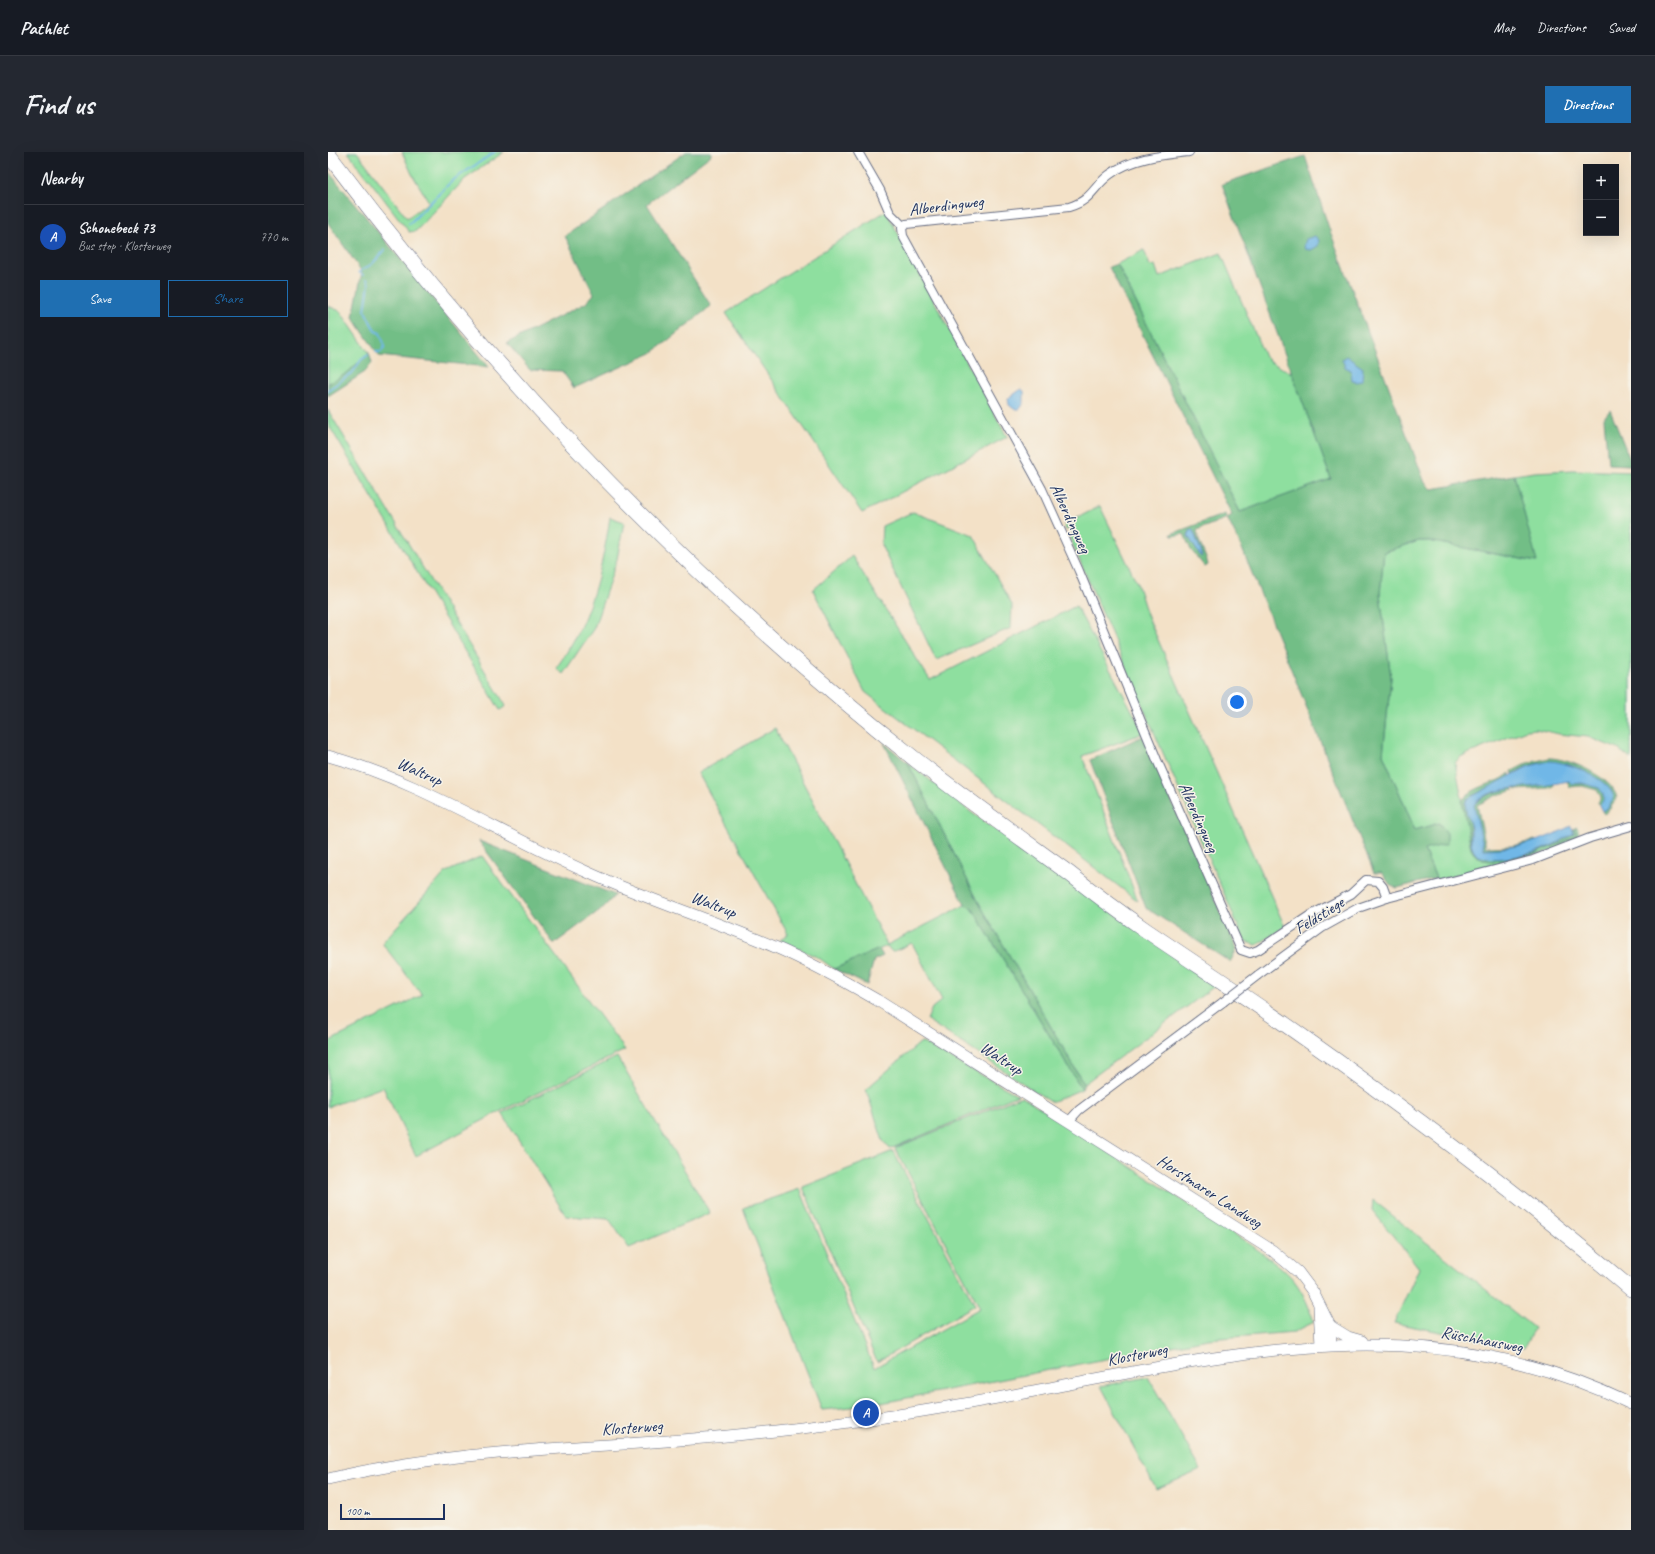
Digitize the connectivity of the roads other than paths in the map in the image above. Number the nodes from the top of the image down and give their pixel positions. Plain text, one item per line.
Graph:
1 (337, 152) edge
2 (858, 152) edge
3 (1189, 152) edge
4 (328, 154) edge
5 (902, 226) junction
6 (328, 756) edge
7 (1631, 826) edge
8 (1387, 898) junction
9 (1069, 1121) junction
10 (1631, 1281) edge
11 (1631, 1289) edge
12 (1319, 1304) junction
13 (1330, 1326) junction
14 (1378, 1344) junction
15 (1326, 1345) junction
16 (1631, 1404) edge
17 (328, 1479) edge

1 - 10 highway
2 - 5 street
3 - 5 street, Alberdingweg
4 - 11 highway
5 - 8 street, Alberdingweg
6 - 9 main road, Waltrup
7 - 8 street, Feldstiege
8 - 9 street, Feldstiege, bridge
9 - 12 main road, Horstmarer Landweg
12 - 13 main road, Horstmarer Landweg
12 - 15 main road, Horstmarer Landweg
13 - 14 main road
13 - 15 main road, Horstmarer Landweg
14 - 15 main road, Rüschhausweg
14 - 16 main road, Rüschhausweg
15 - 17 main road, Klosterweg

